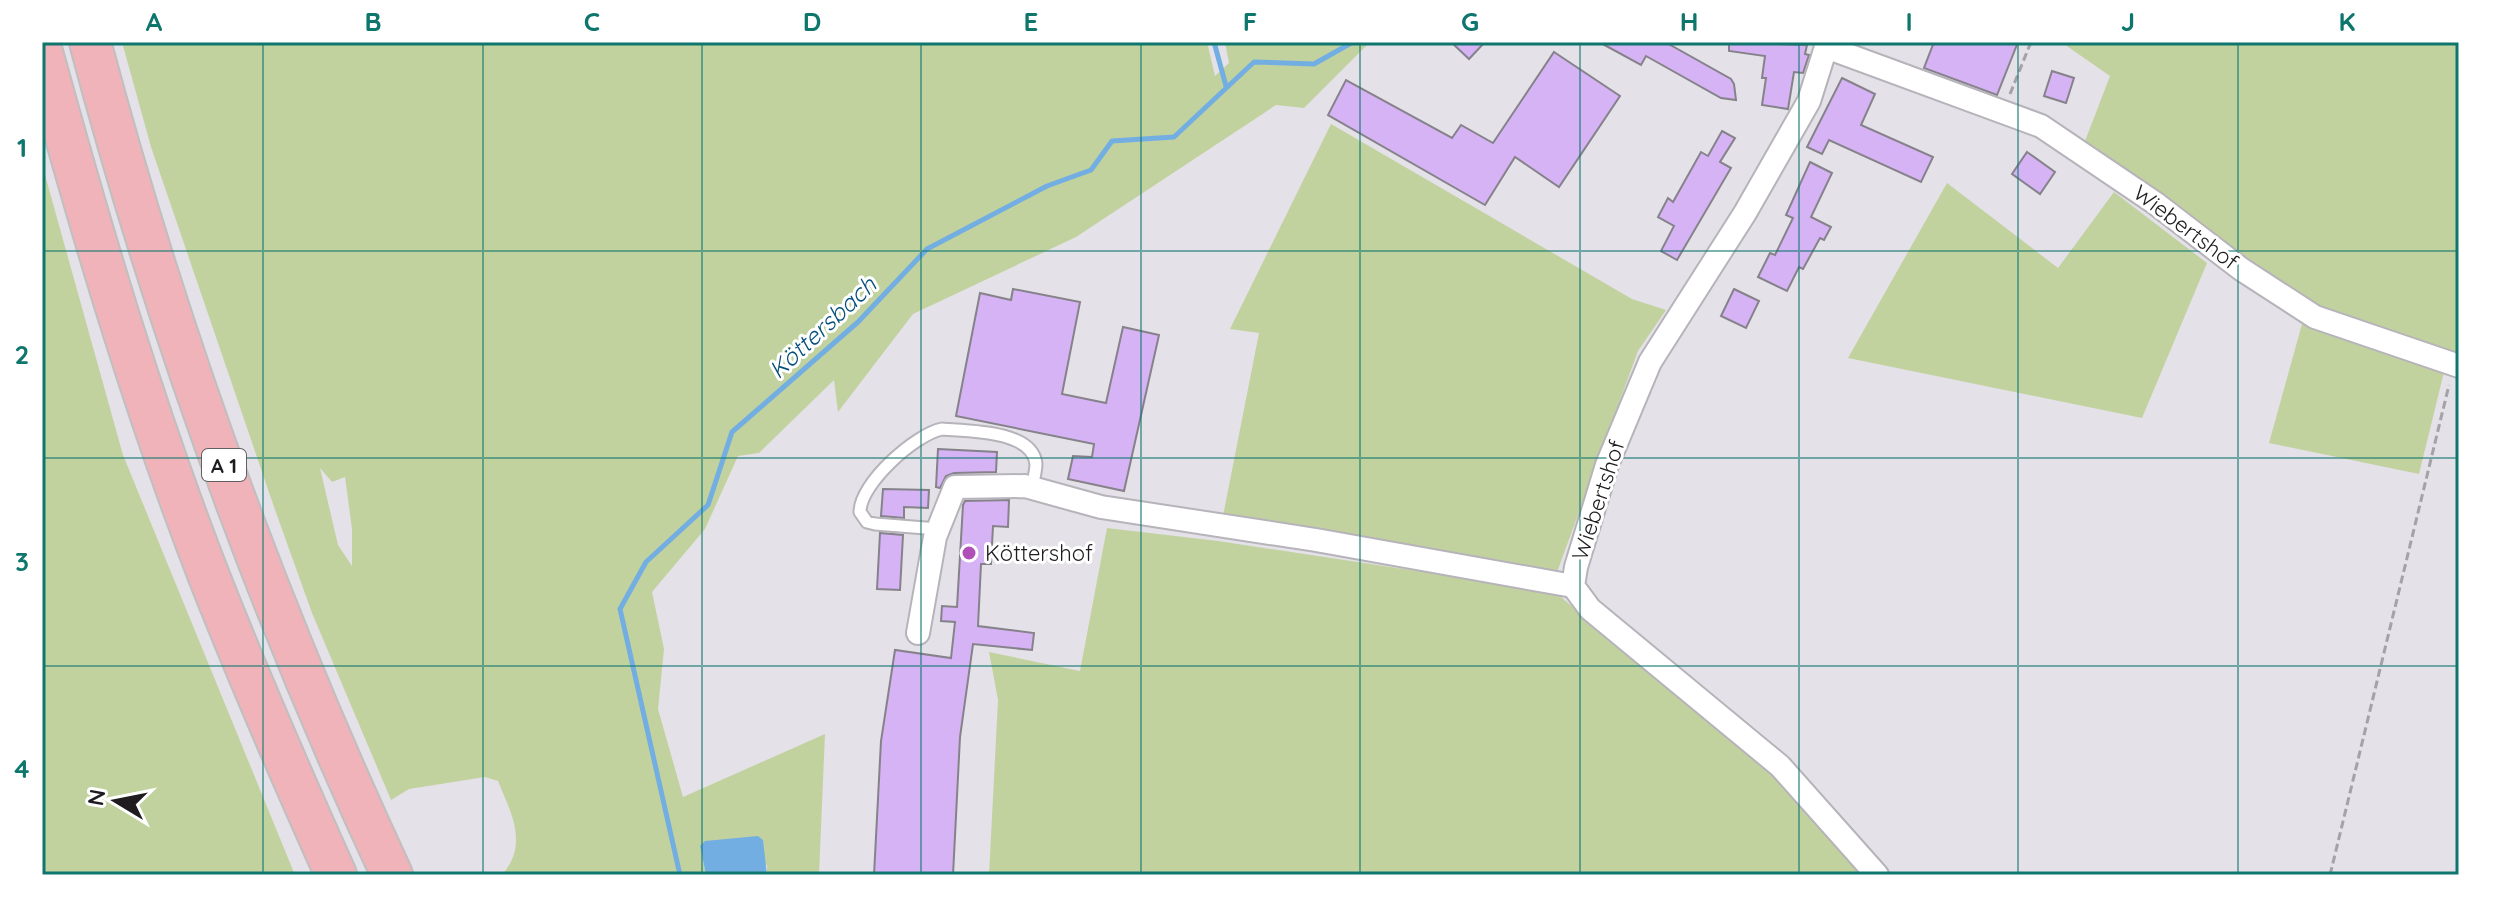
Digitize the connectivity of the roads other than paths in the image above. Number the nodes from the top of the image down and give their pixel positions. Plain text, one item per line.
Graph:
1 (90, 42) edge
2 (1826, 44) edge
3 (42, 52) edge
4 (2457, 366) edge
5 (1032, 489) junction
6 (938, 529) junction
7 (1573, 586) junction
8 (918, 633) dead end
9 (336, 875) edge
10 (392, 875) edge
11 (1877, 875) edge

1 - 10 highway, A 1
2 - 4 street, Wiebertshof
2 - 7 street, Wiebertshof
3 - 9 highway, A 1
5 - 6 street
5 - 6 lane
5 - 7 street
6 - 8 street
7 - 11 street, Wiebertshof

